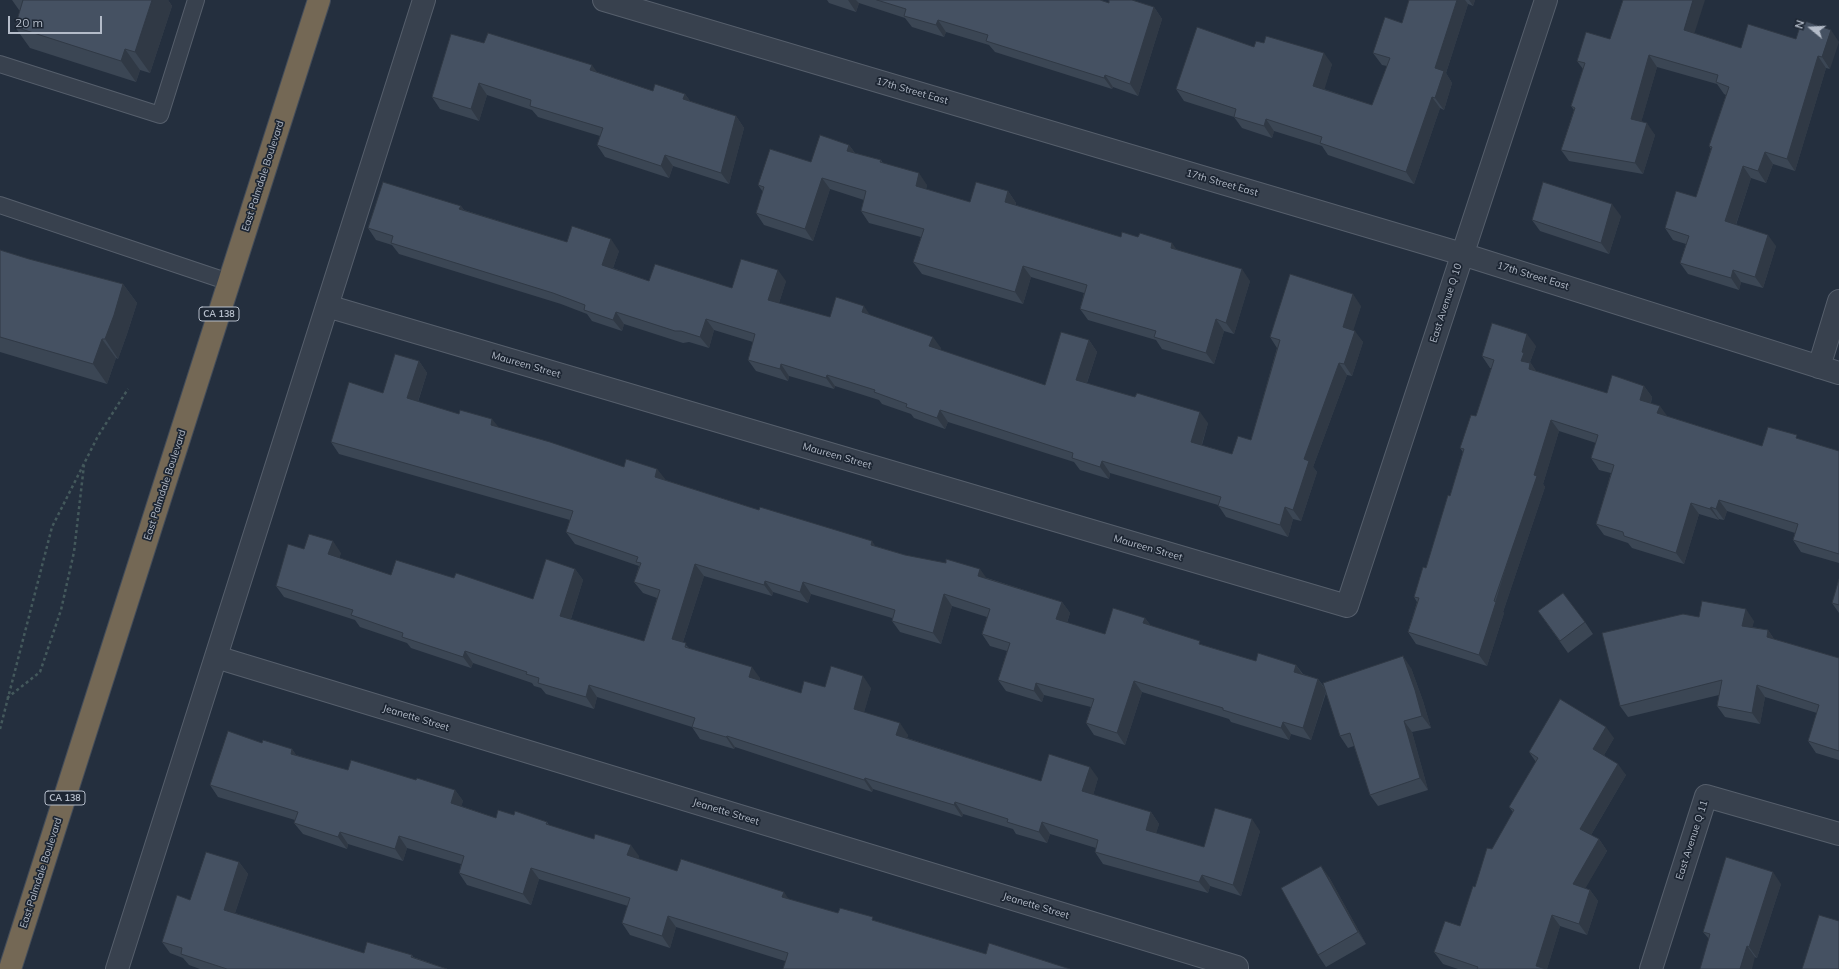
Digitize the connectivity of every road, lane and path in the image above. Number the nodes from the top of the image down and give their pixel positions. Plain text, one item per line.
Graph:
1 (196, 0) edge
2 (319, 0) edge
3 (424, 0) edge
4 (604, 0) edge
5 (1546, 0) edge
6 (0, 64) edge
7 (0, 205) edge
8 (1462, 254) junction
9 (229, 282) junction
10 (1839, 300) edge
11 (327, 306) junction
12 (1829, 370) edge
13 (128, 389) dead end
14 (84, 464) junction
15 (1347, 606) joint
16 (216, 657) junction
17 (7, 699) junction
18 (0, 729) edge
19 (1839, 834) edge
20 (1237, 968) edge
21 (10, 969) edge
22 (117, 969) edge
23 (1651, 969) edge

1 - 6 lane
2 - 9 highway, East Palmdale Boulevard / CA 138
3 - 11 street
4 - 8 street, 17th Street East
5 - 8 street, East Avenue Q 10
7 - 9 lane
8 - 12 street, 17th Street East
8 - 15 street, East Avenue Q 10
9 - 21 highway, East Palmdale Boulevard / CA 138
10 - 12 street
11 - 15 street, Maureen Street
11 - 16 street
13 - 14 path
14 - 17 path
14 - 17 path
16 - 20 street, Jeanette Street
16 - 22 street
17 - 18 path
19 - 23 street, East Avenue Q 11

